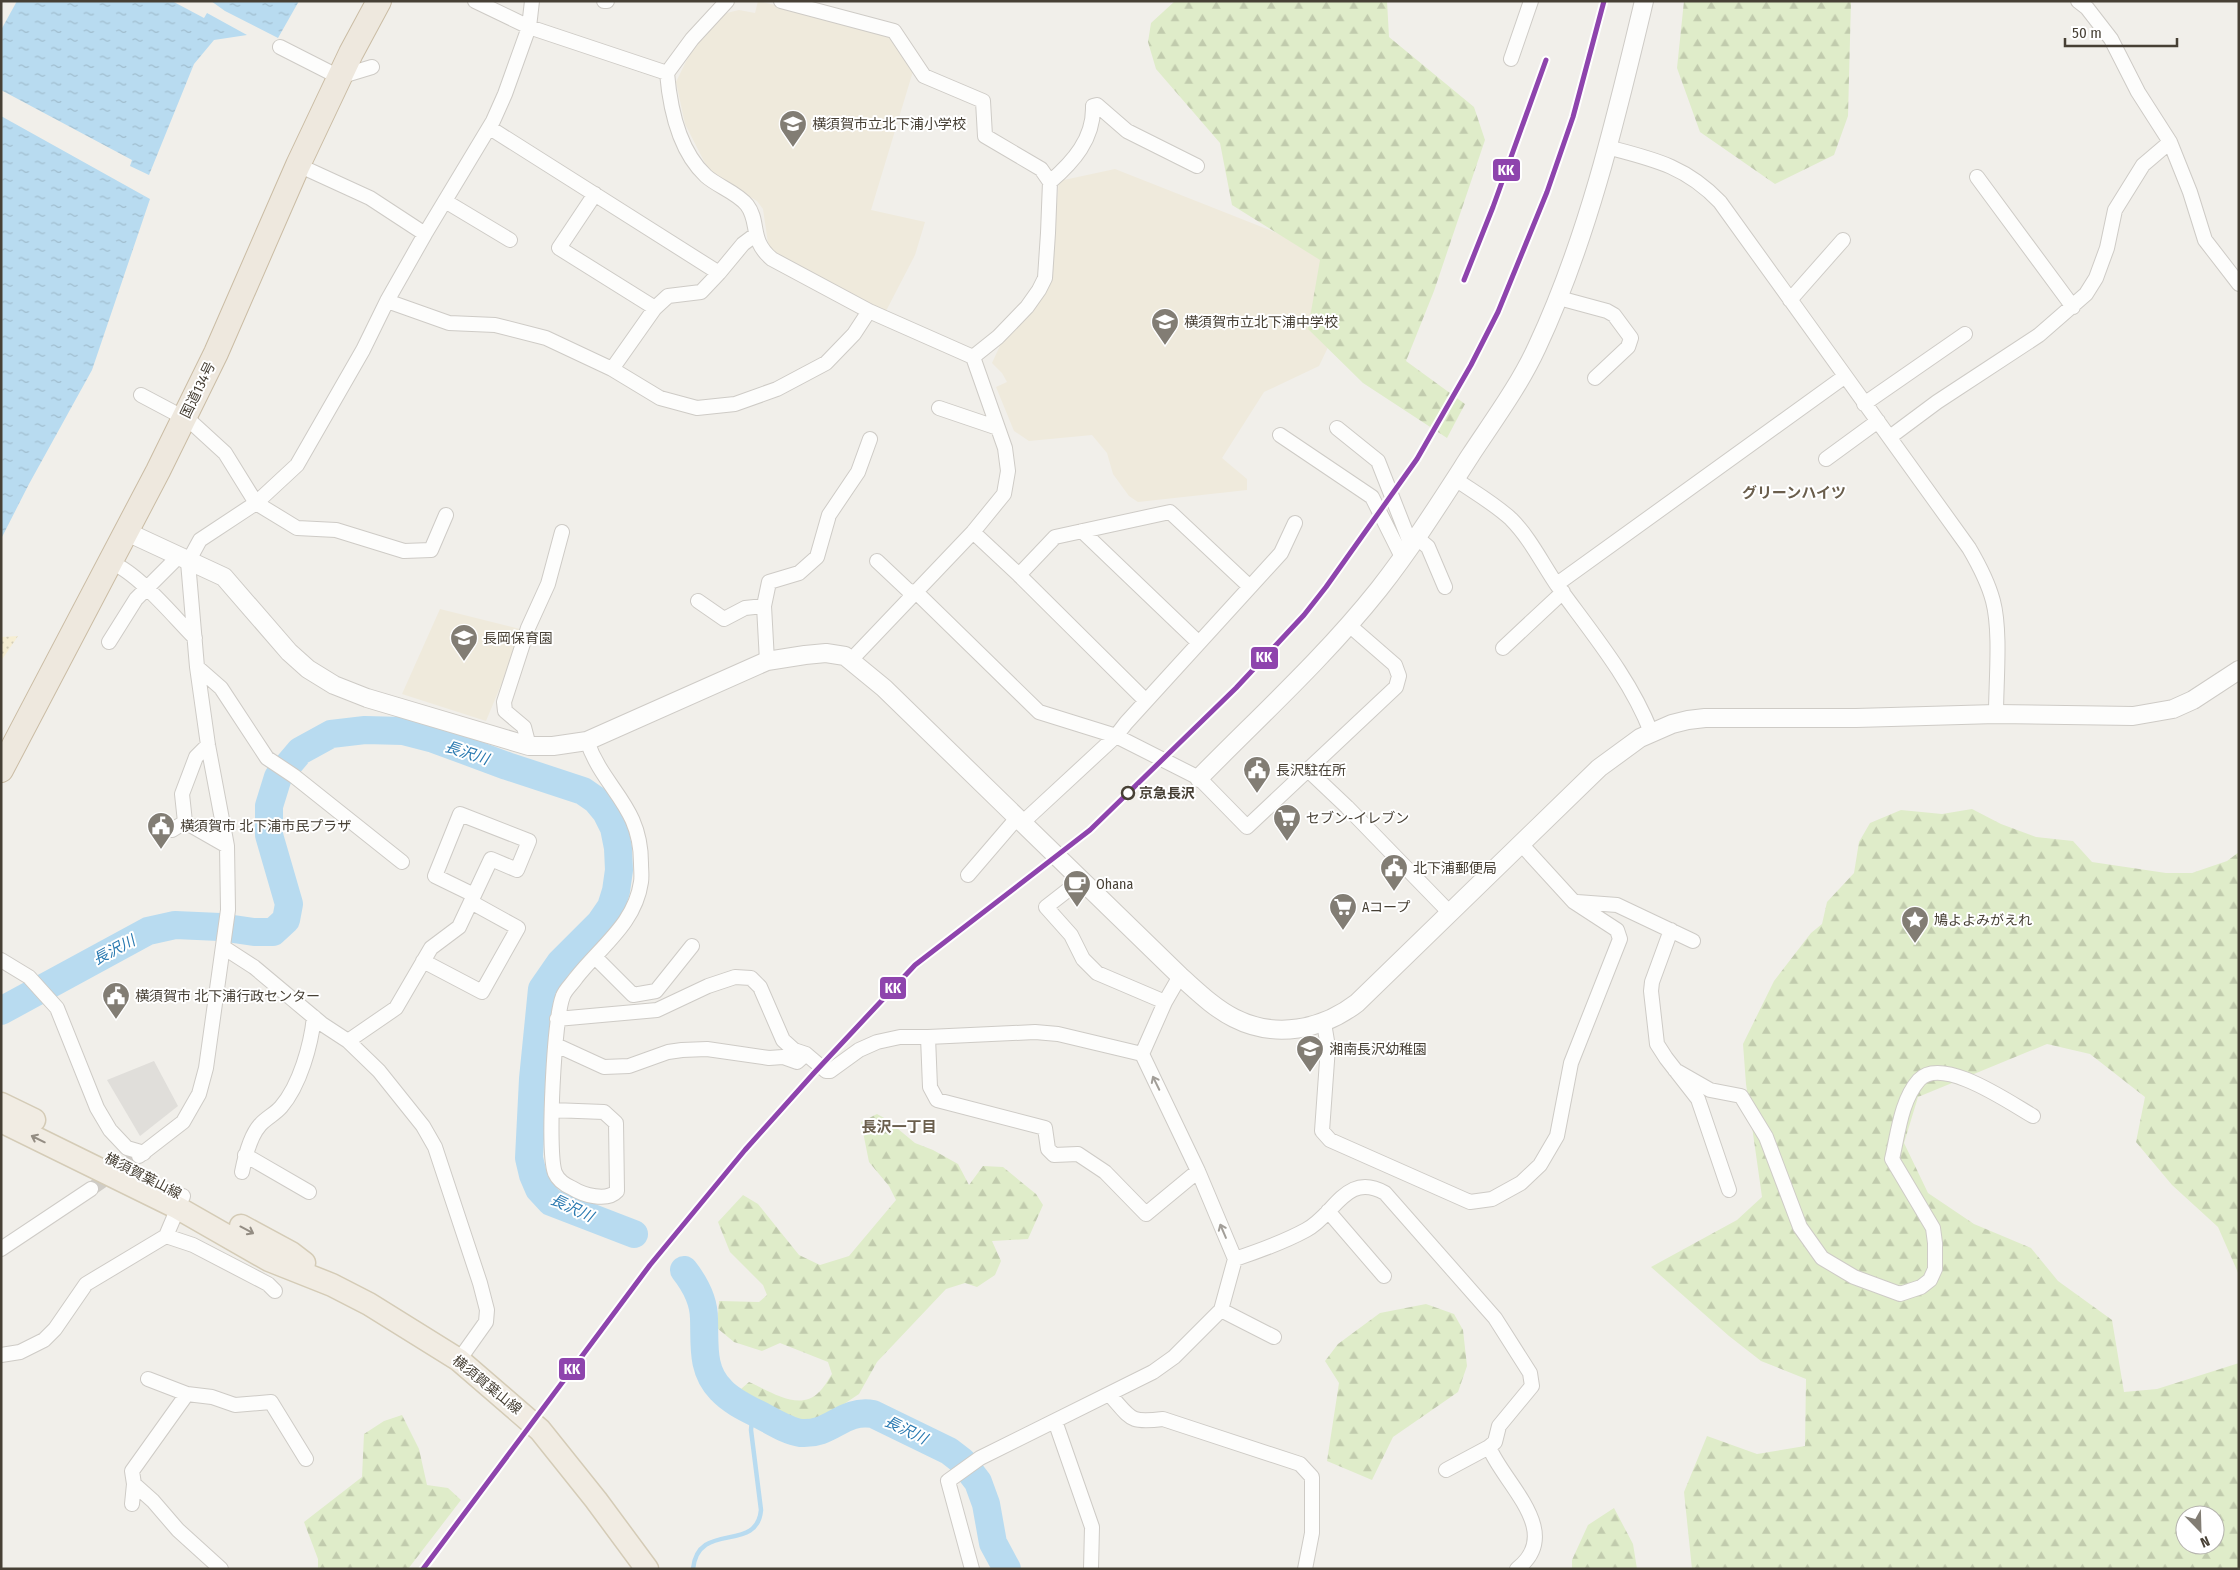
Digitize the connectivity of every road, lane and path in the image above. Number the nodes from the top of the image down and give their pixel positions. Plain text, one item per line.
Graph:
1 (379, 1) edge
2 (475, 1) edge
3 (532, 1) edge
4 (727, 1) edge
5 (781, 1) edge
6 (1531, 1) edge
7 (1644, 1) edge
8 (2078, 1) edge
9 (529, 27) junction
10 (280, 47) dead end
11 (1511, 59) dead end
12 (372, 67) dead end
13 (667, 73) junction
14 (339, 78) junction
15 (490, 128) junction
16 (2170, 142) junction
17 (1607, 147) junction
18 (298, 166) junction
19 (1197, 166) dead end
20 (1977, 177) dead end
21 (1050, 182) junction
22 (595, 194) junction
23 (444, 202) junction
24 (425, 234) junction
25 (755, 235) junction
26 (510, 240) dead end
27 (1843, 240) dead end
28 (719, 273) junction
29 (2239, 284) edge
30 (1559, 298) junction
31 (1790, 300) junction
32 (387, 301) junction
33 (2073, 307) junction
34 (655, 308) junction
35 (869, 311) junction
36 (1965, 334) dead end
37 (973, 357) junction
38 (612, 369) junction
39 (1844, 376) junction
40 (1595, 378) dead end
41 (140, 395) dead end
42 (1864, 404) junction
43 (939, 408) dead end
44 (184, 418) junction
45 (1878, 421) junction
46 (998, 428) junction
47 (1337, 428) dead end
48 (1280, 435) dead end
49 (1890, 437) junction
50 (870, 439) dead end
51 (1826, 459) dead end
52 (1455, 479) junction
53 (256, 503) junction
54 (446, 515) dead end
55 (1295, 523) dead end
56 (1082, 531) junction
57 (127, 532) junction
58 (562, 532) dead end
59 (974, 532) junction
60 (1410, 546) junction
61 (183, 560) junction
62 (877, 561) dead end
63 (112, 562) junction
64 (1020, 575) junction
65 (1250, 587) junction
66 (1445, 587) dead end
67 (1560, 588) junction
68 (147, 590) junction
69 (914, 593) junction
70 (698, 601) dead end
71 (764, 606) junction
72 (1349, 625) junction
73 (195, 638) junction
74 (109, 642) dead end
75 (1199, 643) junction
76 (1503, 648) dead end
77 (851, 660) junction
78 (767, 661) junction
79 (197, 667) junction
80 (2239, 670) edge
81 (1146, 701) junction
82 (1996, 714) junction
83 (1651, 732) junction
84 (1116, 736) junction
85 (587, 741) junction
86 (208, 746) junction
87 (529, 746) junction
88 (1, 770) edge
89 (1309, 771) junction
90 (1199, 778) junction
91 (1020, 821) junction
92 (185, 822) junction
93 (172, 830) dead end
94 (1521, 844) junction
95 (227, 846) junction
96 (402, 862) dead end
97 (968, 875) dead end
98 (1082, 879) junction
99 (472, 898) junction
100 (1574, 902) junction
101 (1450, 913) junction
102 (1671, 930) junction
103 (224, 940) junction
104 (1693, 940) dead end
105 (692, 946) dead end
106 (595, 957) junction
107 (1, 960) edge
108 (423, 961) junction
109 (1180, 976) junction
110 (1165, 1002) junction
111 (314, 1017) junction
112 (557, 1019) junction
113 (1324, 1023) junction
114 (928, 1038) junction
115 (348, 1041) junction
116 (556, 1045) junction
117 (806, 1054) junction
118 (1142, 1054) junction
119 (1675, 1070) junction
120 (1, 1104) edge
121 (552, 1110) junction
122 (2033, 1116) dead end
123 (1, 1121) edge
124 (246, 1155) junction
125 (1198, 1171) junction
126 (242, 1172) dead end
127 (91, 1189) tunnel mouth
128 (1729, 1190) dead end
129 (309, 1192) dead end
130 (181, 1202) junction
131 (1328, 1211) junction
132 (166, 1236) junction
133 (1, 1249) edge
134 (1235, 1259) junction
135 (1384, 1276) dead end
136 (275, 1291) dead end
137 (1220, 1310) junction
138 (1274, 1337) dead end
139 (1, 1355) edge
140 (459, 1360) junction
141 (148, 1379) dead end
142 (187, 1394) junction
143 (1109, 1394) junction
144 (1055, 1421) junction
145 (1489, 1447) junction
146 (306, 1459) dead end
147 (1446, 1470) dead end
148 (134, 1484) junction
149 (132, 1504) dead end
150 (221, 1569) edge
151 (647, 1569) edge
152 (972, 1569) edge
153 (1091, 1569) edge
154 (1305, 1569) edge
155 (1517, 1569) edge

1 - 14 highway, 国道134号
2 - 9 street
3 - 9 street
4 - 13 street
5 - 21 street
6 - 11 street
7 - 17 street
8 - 16 street
9 - 13 street
9 - 15 street
10 - 14 street
12 - 14 street
13 - 25 street
14 - 18 highway, 国道134号
15 - 22 street
15 - 23 street
16 - 29 street
16 - 33 street
17 - 30 street
17 - 31 street
18 - 24 street
18 - 44 highway, 国道134号
19 - 21 street
20 - 33 street
21 - 37 street
22 - 28 street
22 - 34 street
23 - 24 street
23 - 26 street
24 - 32 street
25 - 28 street
25 - 35 street
27 - 31 street
28 - 34 street
30 - 40 street
30 - 52 street
31 - 39 street
32 - 38 street
32 - 53 street
33 - 49 street
34 - 38 street
35 - 37 street
35 - 38 street
36 - 42 street
37 - 46 street
39 - 42 street
39 - 67 street
41 - 44 street
42 - 45 street
43 - 46 street
44 - 53 street
44 - 57 highway, 国道134号
45 - 49 street
45 - 51 street
46 - 59 street
47 - 60 street
48 - 60 street
49 - 82 street
50 - 71 street
52 - 60 street
52 - 67 street
53 - 54 street
53 - 61 street
55 - 65 street
56 - 64 street
56 - 65 street
56 - 75 street
57 - 61 street
57 - 63 highway, 国道134号
58 - 87 street
59 - 64 street
59 - 69 street
60 - 66 street
60 - 72 street
61 - 68 street
61 - 73 street
61 - 87 street
62 - 69 street
63 - 68 street
63 - 88 highway, 国道134号
64 - 81 street
65 - 75 street
67 - 76 street
67 - 83 street
68 - 73 street
68 - 74 street
69 - 77 street
69 - 84 street
70 - 71 street
71 - 78 street
72 - 89 street
72 - 90 street
73 - 79 street
75 - 81 street
77 - 78 street
77 - 91 street
78 - 85 street
79 - 86 street
79 - 96 street
80 - 82 street
81 - 84 street
82 - 83 street
83 - 94 street
84 - 90 street
84 - 91 street
85 - 87 street
85 - 106 street
86 - 92 street
86 - 95 street
89 - 90 street
89 - 101 street
91 - 97 street
91 - 98 street
92 - 93 street
92 - 95 street
94 - 100 street
94 - 101 street
95 - 103 street
98 - 109 street
98 - 110 street
99 - 99 street
99 - 108 street
99 - 108 street
100 - 102 street
100 - 113 street
101 - 113 street
102 - 104 street
102 - 119 street
103 - 107 street
103 - 111 street
105 - 106 street
106 - 112 street
108 - 115 street
109 - 110 street
109 - 113 street
110 - 118 street
111 - 115 street
111 - 124 street
112 - 116 street
112 - 117 street
114 - 117 street
114 - 118 street
114 - 125 street
115 - 140 street
116 - 117 street
116 - 121 street
125 -> 118 street
119 - 122 street
119 - 128 street
120 - 130 main road, 横須賀葉山線
121 - 121 street
130 -> 123 main road, 横須賀葉山線
124 - 126 street
124 - 129 street
134 -> 125 street
127 - 133 street
130 - 132 street
130 - 140 main road, 横須賀葉山線
131 - 134 street
131 - 135 street
131 - 145 street
132 - 136 street
132 - 139 street
134 - 137 street
137 - 138 street
137 - 143 street
140 - 151 main road, 横須賀葉山線
141 - 142 street
142 - 146 street
142 - 148 street
143 - 144 street
143 - 154 street
144 - 152 street
144 - 153 street
145 - 147 street
145 - 155 street
148 - 149 street
148 - 150 street

